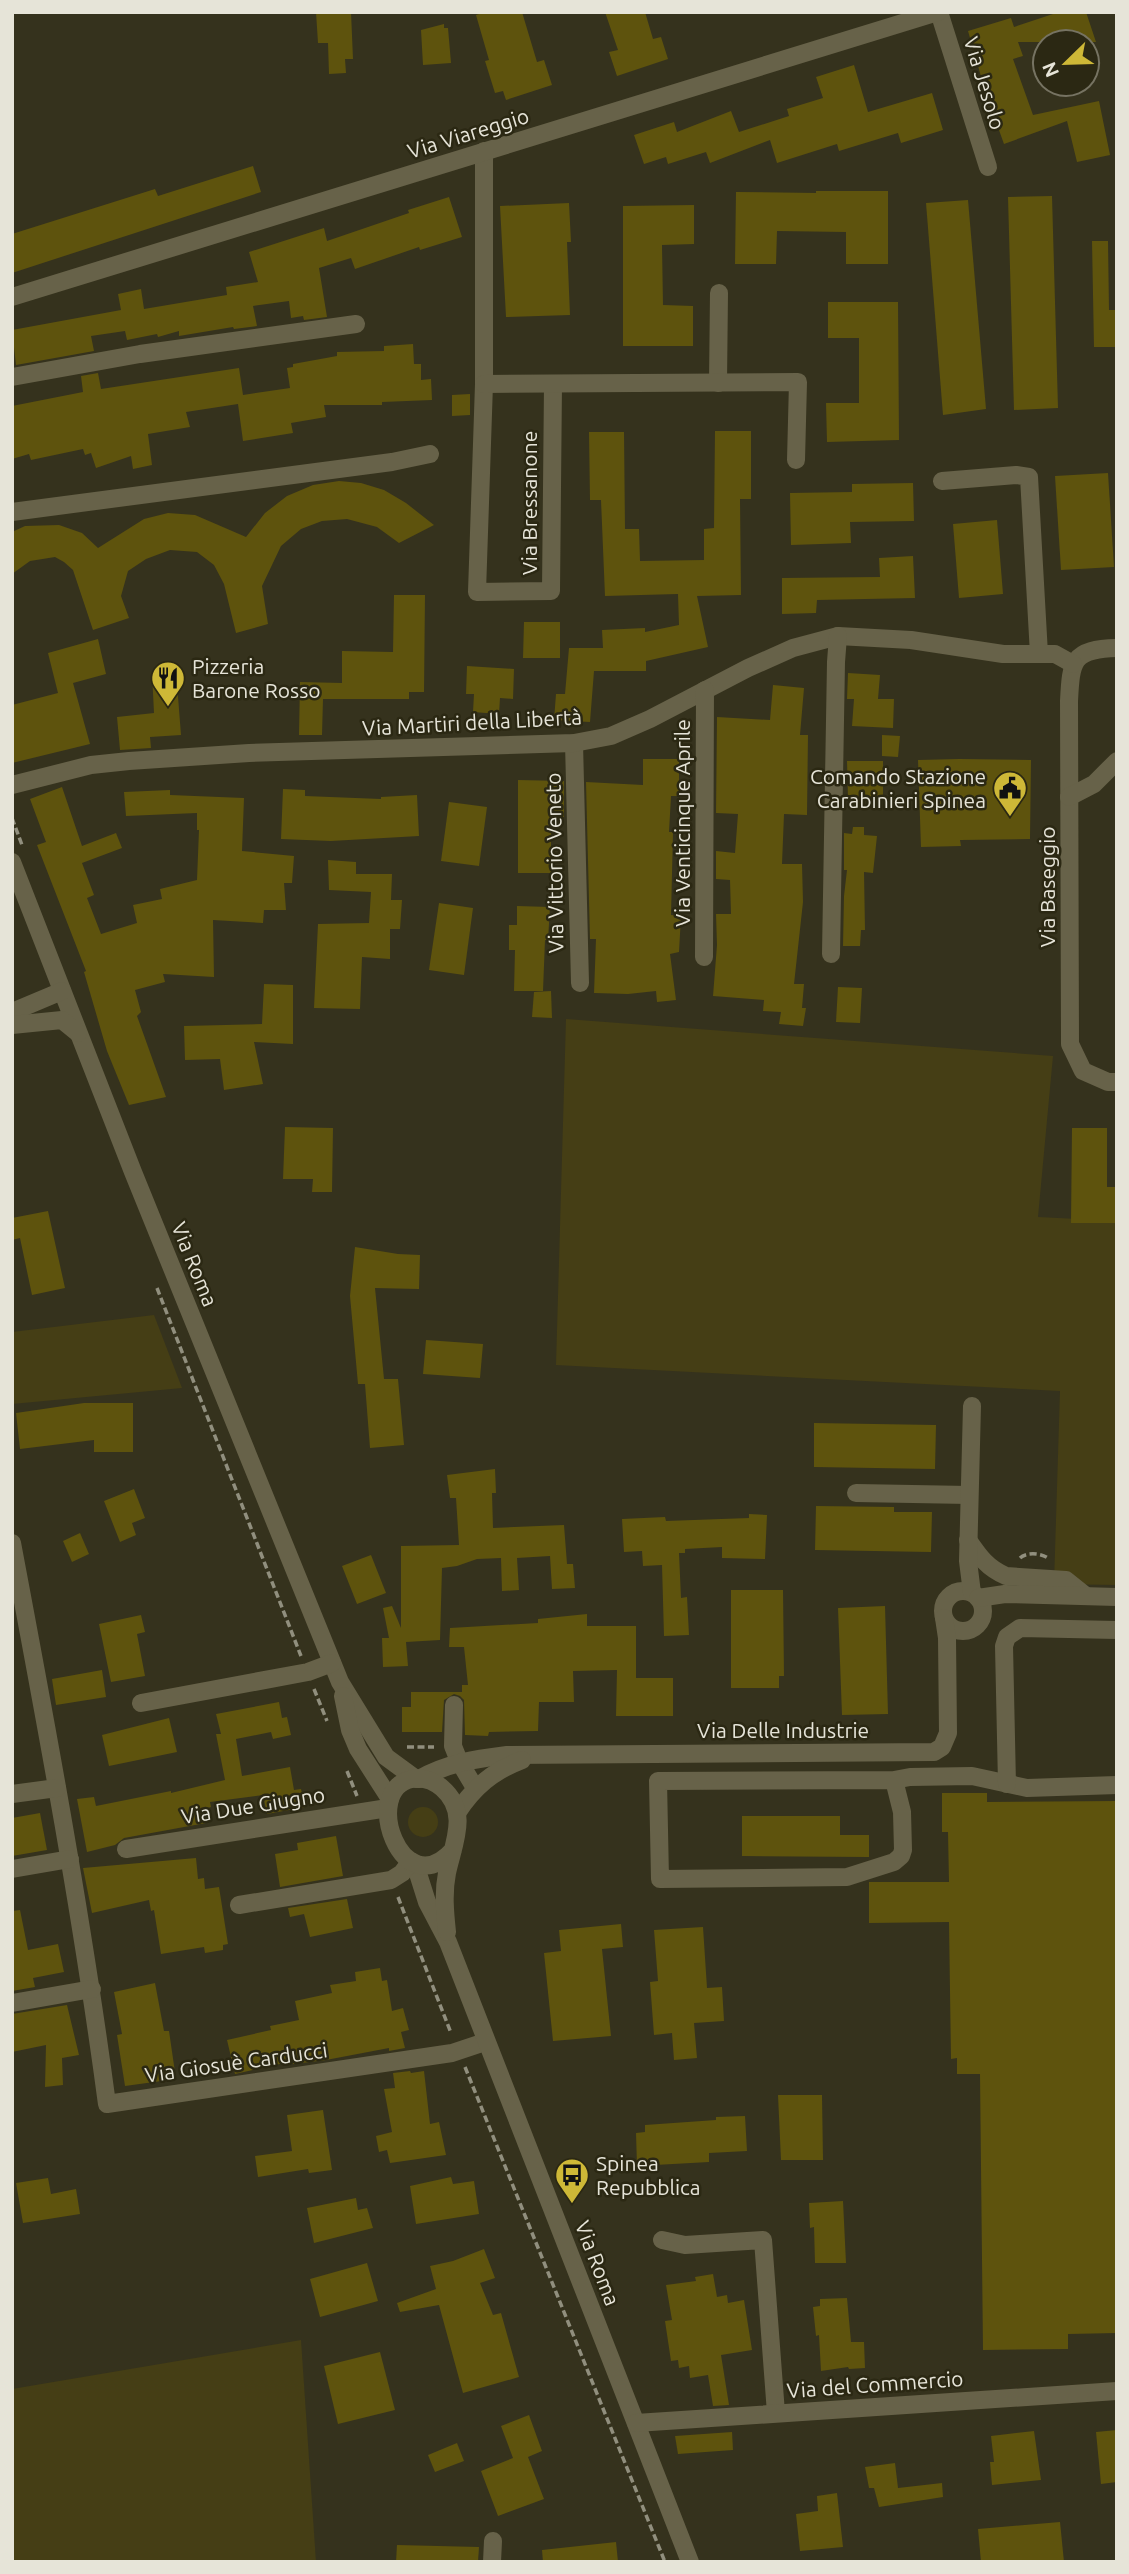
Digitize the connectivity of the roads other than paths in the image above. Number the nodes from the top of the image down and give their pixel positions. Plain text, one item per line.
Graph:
1 (938, 12) edge
2 (484, 152) junction
3 (988, 167) dead end
4 (719, 293) dead end
5 (12, 297) edge
6 (356, 324) dead end
7 (12, 377) edge
8 (718, 383) junction
9 (484, 384) junction
10 (553, 384) junction
11 (430, 454) dead end
12 (796, 460) dead end
13 (942, 481) dead end
14 (12, 512) edge
15 (838, 636) junction
16 (1117, 649) edge
17 (1039, 654) junction
18 (1073, 664) junction
19 (705, 690) junction
20 (574, 743) junction
21 (1117, 761) edge
22 (12, 785) edge
23 (1069, 797) junction
24 (12, 862) edge
25 (831, 954) dead end
26 (704, 957) dead end
27 (580, 983) dead end
28 (62, 991) junction
29 (12, 1012) edge
30 (12, 1025) edge
31 (79, 1034) junction
32 (1117, 1082) edge
33 (972, 1406) dead end
34 (856, 1493) dead end
35 (970, 1494) junction
36 (968, 1540) junction
37 (12, 1543) edge
38 (969, 1594) junction
39 (1020, 1594) junction
40 (1086, 1596) junction
41 (1117, 1597) edge
42 (983, 1616) junction
43 (944, 1618) junction
44 (1117, 1630) edge
45 (968, 1631) junction
46 (948, 1662) junction
47 (332, 1663) junction
48 (340, 1682) junction
49 (141, 1703) dead end
50 (454, 1705) dead end
51 (456, 1754) junction
52 (536, 1755) junction
53 (417, 1779) junction
54 (894, 1780) junction
55 (1007, 1784) junction
56 (1113, 1785) edge
57 (57, 1788) junction
58 (475, 1788) junction
59 (12, 1794) edge
60 (389, 1803) junction
61 (457, 1813) junction
62 (126, 1849) dead end
63 (453, 1850) junction
64 (70, 1859) junction
65 (413, 1862) junction
66 (12, 1869) edge
67 (239, 1905) dead end
68 (447, 1942) junction
69 (92, 1989) junction
70 (12, 2003) edge
71 (485, 2042) junction
72 (662, 2239) dead end
73 (1117, 2390) edge
74 (776, 2413) junction
75 (636, 2423) junction
76 (493, 2541) dead end
77 (492, 2562) edge
78 (690, 2562) edge

1 - 2 street, Via Viareggio
1 - 3 street, Via Jesolo
2 - 5 street, Via Viareggio
2 - 9 street, Via Bressanone
4 - 8 street
6 - 7 street
8 - 10 street
8 - 12 street
9 - 10 street
9 - 10 street, Via Bressanone
11 - 14 street
13 - 17 street
15 - 17 street, Via Martiri della Libertà
15 - 19 street, Via Martiri della Libertà
15 - 25 street
16 - 18 street
17 - 18 street, Via Martiri della Libertà
18 - 23 street, Via Baseggio
19 - 20 street, Via Martiri della Libertà
19 - 26 street, Via Venticinque Aprile
20 - 22 street, Via Martiri della Libertà
20 - 27 street, Via Vittorio Veneto
21 - 23 street
23 - 32 street, Via Baseggio
24 - 28 street, Via Roma
28 - 29 street
28 - 31 street, Via Roma
30 - 31 street
31 - 47 street, Via Roma
33 - 35 street
34 - 35 street
35 - 36 street
36 - 38 street
36 - 40 street
37 - 57 street, Via Giosuè Carducci
38 - 39 street
38 - 42 street
38 - 43 street, Via Delle Industrie
39 - 40 street
39 - 42 street
40 - 41 street
42 - 45 street
43 - 45 street
43 - 46 street, Via Delle Industrie
44 - 55 street
45 - 46 street
46 - 52 street, Via Delle Industrie
47 - 48 street, Via Roma
47 - 49 street
48 - 53 street, Via Roma
48 - 60 street, Via Roma
50 - 51 street
51 - 52 street, Via Delle Industrie
51 - 53 street, Via Delle Industrie
51 - 58 street
52 - 58 street, Via Delle Industrie
53 - 60 street
53 - 61 street, Via Roma
54 - 54 street
54 - 55 street
55 - 56 street
57 - 59 street
57 - 64 street, Via Giosuè Carducci
58 - 61 street, Via Delle Industrie
60 - 62 street, Via Due Giugno
60 - 65 street, Via Roma
61 - 63 street, Via Roma
63 - 65 street
63 - 68 street, Via Roma
64 - 66 street
64 - 69 street, Via Giosuè Carducci
65 - 67 street
65 - 68 street, Via Roma
68 - 71 street, Via Roma
69 - 70 street
69 - 71 street, Via Giosuè Carducci
71 - 75 street, Via Roma
72 - 74 street
73 - 74 street, Via del Commercio
74 - 75 street, Via del Commercio
75 - 78 street, Via Roma
76 - 77 street

